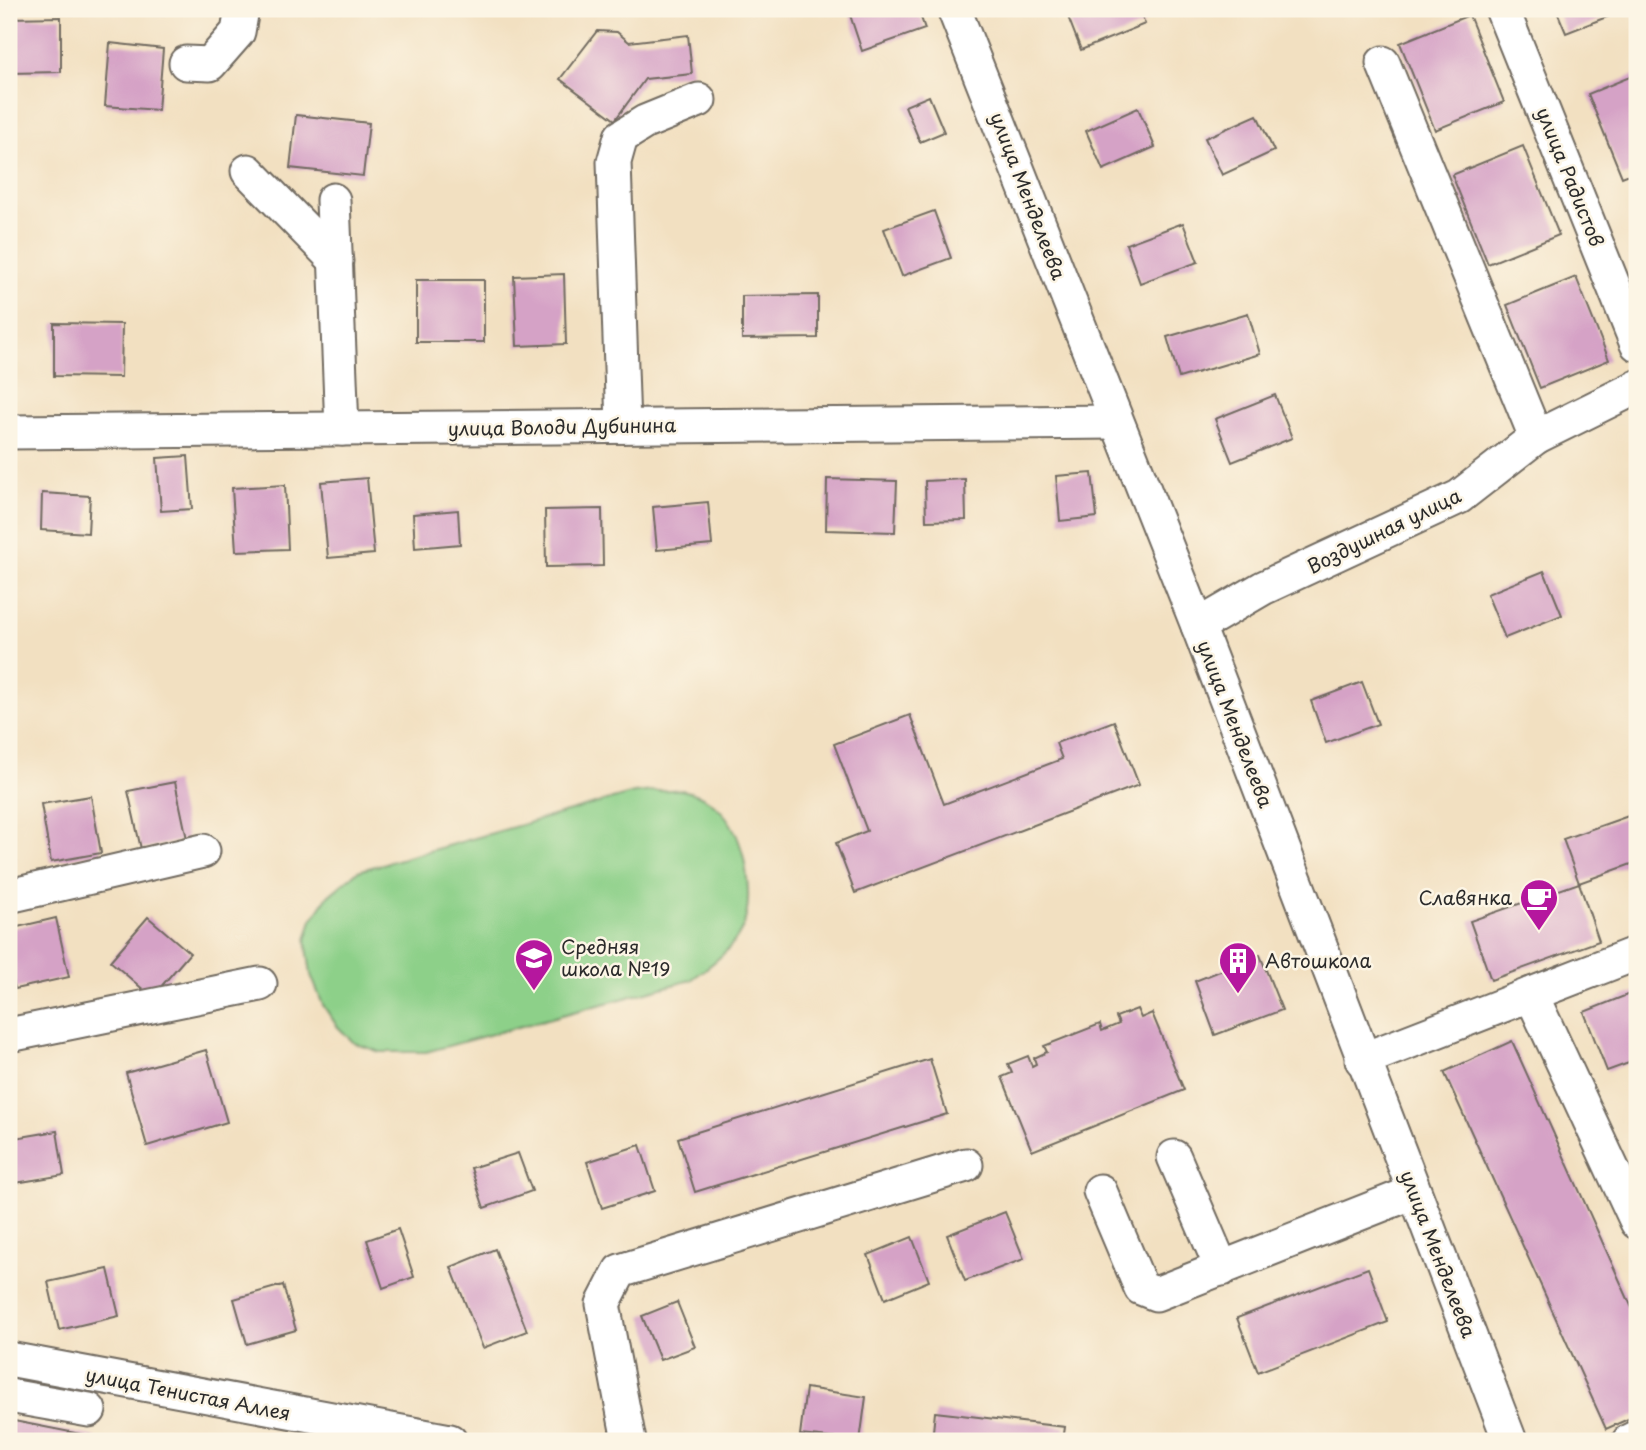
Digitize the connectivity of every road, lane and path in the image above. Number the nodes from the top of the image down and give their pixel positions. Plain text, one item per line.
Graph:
1 (242, 9) edge
2 (954, 9) edge
3 (1502, 9) edge
4 (1383, 62) dead end
5 (186, 63) dead end
6 (699, 100) dead end
7 (248, 171) dead end
8 (333, 200) dead end
9 (335, 261) junction
10 (1637, 345) edge
11 (1637, 387) edge
12 (1115, 422) junction
13 (623, 426) junction
14 (342, 429) junction
15 (9, 432) edge
16 (1536, 437) junction
17 (1198, 625) junction
18 (203, 851) dead end
19 (9, 896) edge
20 (1637, 953) edge
21 (260, 984) dead end
22 (1531, 994) junction
23 (9, 1035) edge
24 (1362, 1060) junction
25 (1174, 1157) dead end
26 (966, 1165) dead end
27 (1100, 1191) dead end
28 (1414, 1192) junction
29 (1637, 1222) edge
30 (1222, 1269) junction
31 (9, 1359) edge
32 (9, 1396) edge
33 (89, 1410) dead end
34 (310, 1430) edge
35 (1637, 1437) edge
36 (450, 1441) edge
37 (629, 1441) edge
38 (1510, 1441) edge
39 (1629, 1441) edge

1 - 5 street
2 - 12 street, улица Менделеева
3 - 10 street, улица Радистов
4 - 16 street
6 - 13 street
7 - 9 street
8 - 9 street
9 - 14 street
11 - 16 street, Воздушная улица
12 - 13 street, улица Володи Дубинина
12 - 17 street, улица Менделеева
13 - 14 street, улица Володи Дубинина
14 - 15 street, улица Володи Дубинина
16 - 17 street, Воздушная улица
17 - 24 street, улица Менделеева
18 - 19 street
20 - 22 street
21 - 23 street
22 - 24 street
22 - 29 street
24 - 28 street, улица Менделеева
25 - 30 street
26 - 37 street
27 - 30 street
28 - 30 street
28 - 38 street, улица Менделеева
31 - 34 street, улица Тенистая Аллея
32 - 33 street
34 - 36 street, улица Тенистая Аллея
35 - 39 street

